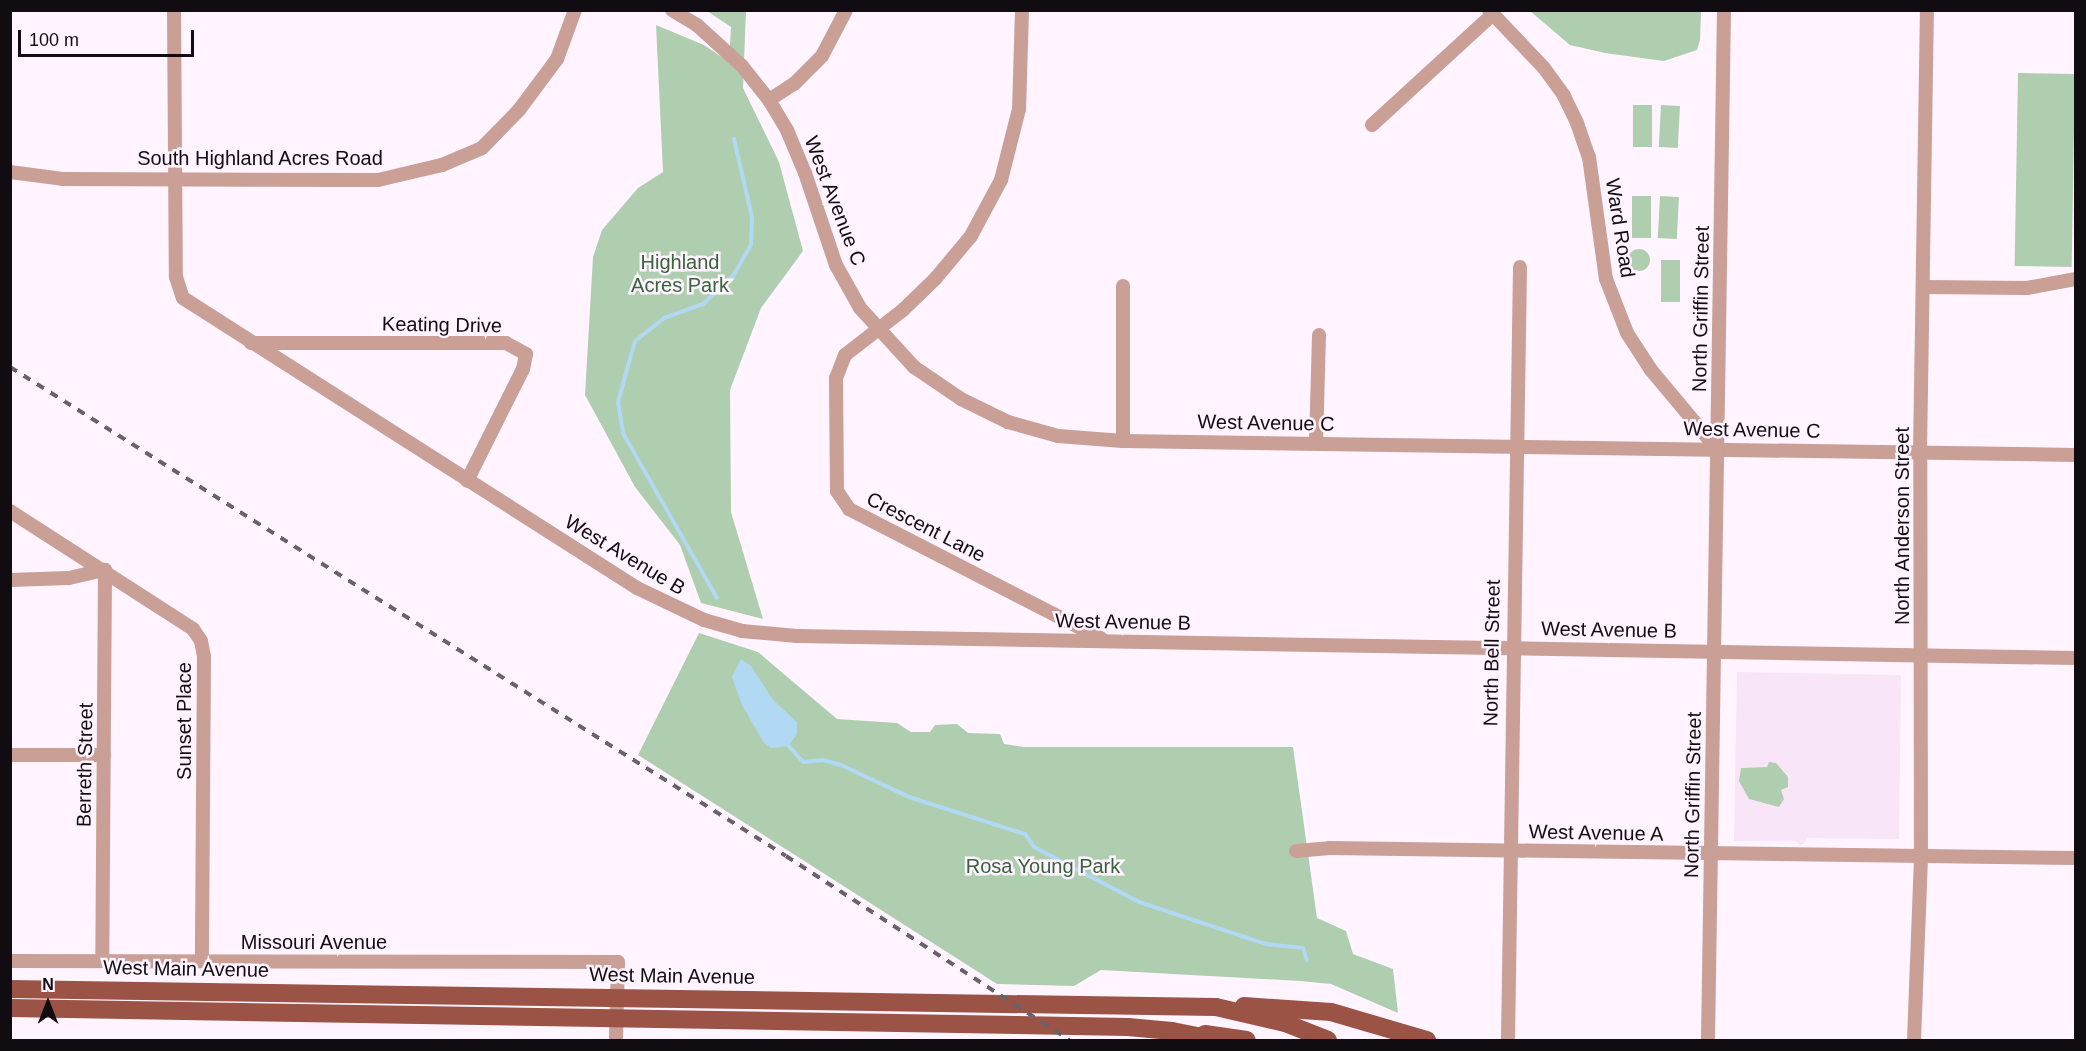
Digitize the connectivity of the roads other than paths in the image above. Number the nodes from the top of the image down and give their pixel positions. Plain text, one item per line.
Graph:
1 (174, 10) edge
2 (575, 10) edge
3 (672, 10) edge
4 (846, 10) edge
5 (1023, 10) edge
6 (1724, 10) edge
7 (1927, 10) edge
8 (1491, 12) edge
9 (770, 100) junction
10 (1372, 125) dead end
11 (10, 172) edge
12 (174, 177) junction
13 (1520, 267) dead end
14 (2076, 279) edge
15 (1123, 286) dead end
16 (1923, 287) junction
17 (880, 328) junction
18 (1319, 335) dead end
19 (251, 343) junction
20 (1123, 441) junction
21 (1316, 443) junction
22 (1516, 445) junction
23 (1718, 450) junction
24 (1920, 452) junction
25 (2076, 455) edge
26 (467, 481) junction
27 (10, 511) edge
28 (105, 570) junction
29 (10, 580) edge
30 (1107, 642) junction
31 (1511, 648) junction
32 (1716, 652) junction
33 (1922, 655) junction
34 (2076, 658) edge
35 (10, 755) edge
36 (104, 755) junction
37 (1296, 851) dead end
38 (1510, 851) junction
39 (1712, 855) junction
40 (2076, 858) edge
41 (1921, 859) junction
42 (10, 961) edge
43 (102, 961) junction
44 (202, 961) junction
45 (10, 989) edge
46 (618, 998) junction
47 (1216, 1007) junction
48 (10, 1008) edge
49 (618, 1020) junction
50 (1182, 1032) junction
51 (616, 1041) edge
52 (1218, 1041) edge
53 (1246, 1041) edge
54 (1328, 1041) edge
55 (1427, 1041) edge
56 (1508, 1041) edge
57 (1708, 1041) edge
58 (1914, 1041) edge

1 - 12 street, West Avenue B
2 - 12 street, South Highland Acres Road
3 - 9 street, West Avenue C
4 - 9 street
5 - 17 street, Crescent Lane
6 - 23 street, North Griffin Street
7 - 16 street, North Anderson Street
8 - 10 street
8 - 23 street, Ward Road
9 - 17 street, West Avenue C
11 - 12 street, South Highland Acres Road
12 - 19 street, West Avenue B
13 - 22 street, North Bell Street
14 - 16 street
15 - 20 street
16 - 24 street, North Anderson Street
17 - 20 street, West Avenue C
17 - 30 street, Crescent Lane
18 - 21 street
19 - 26 street, West Avenue B
19 - 26 street, Keating Drive
20 - 21 street, West Avenue C
21 - 22 street, West Avenue C
22 - 23 street, West Avenue C
22 - 31 street, North Bell Street
23 - 24 street, West Avenue C
23 - 32 street, North Griffin Street
24 - 25 street, West Avenue C
24 - 33 street, North Anderson Street
26 - 30 street, West Avenue B
27 - 28 street, Sunset Place
28 - 29 street
28 - 36 street, Berreth Street
28 - 44 street, Sunset Place
30 - 31 street, West Avenue B
31 - 32 street, West Avenue B
31 - 38 street, North Bell Street
32 - 33 street, West Avenue B
32 - 39 street, North Griffin Street
33 - 34 street, West Avenue B
33 - 41 street, North Anderson Street
35 - 36 street
36 - 43 street, Berreth Street
37 - 38 street, West Avenue A
38 - 39 street, West Avenue A
38 - 56 street, North Bell Street
39 - 41 street, West Avenue A
39 - 57 street, North Griffin Street
40 - 41 street, West Avenue A
41 - 58 street, North Anderson Street
42 - 43 street, Missouri Avenue
43 - 44 street, Missouri Avenue
44 - 46 street, Missouri Avenue
45 - 46 main road, West Main Avenue
46 - 47 main road, West Main Avenue
46 - 49 street
47 - 54 main road, West Main Avenue
47 - 55 main road
48 - 49 main road
49 - 50 main road
49 - 51 street
50 - 52 main road
50 - 53 main road

